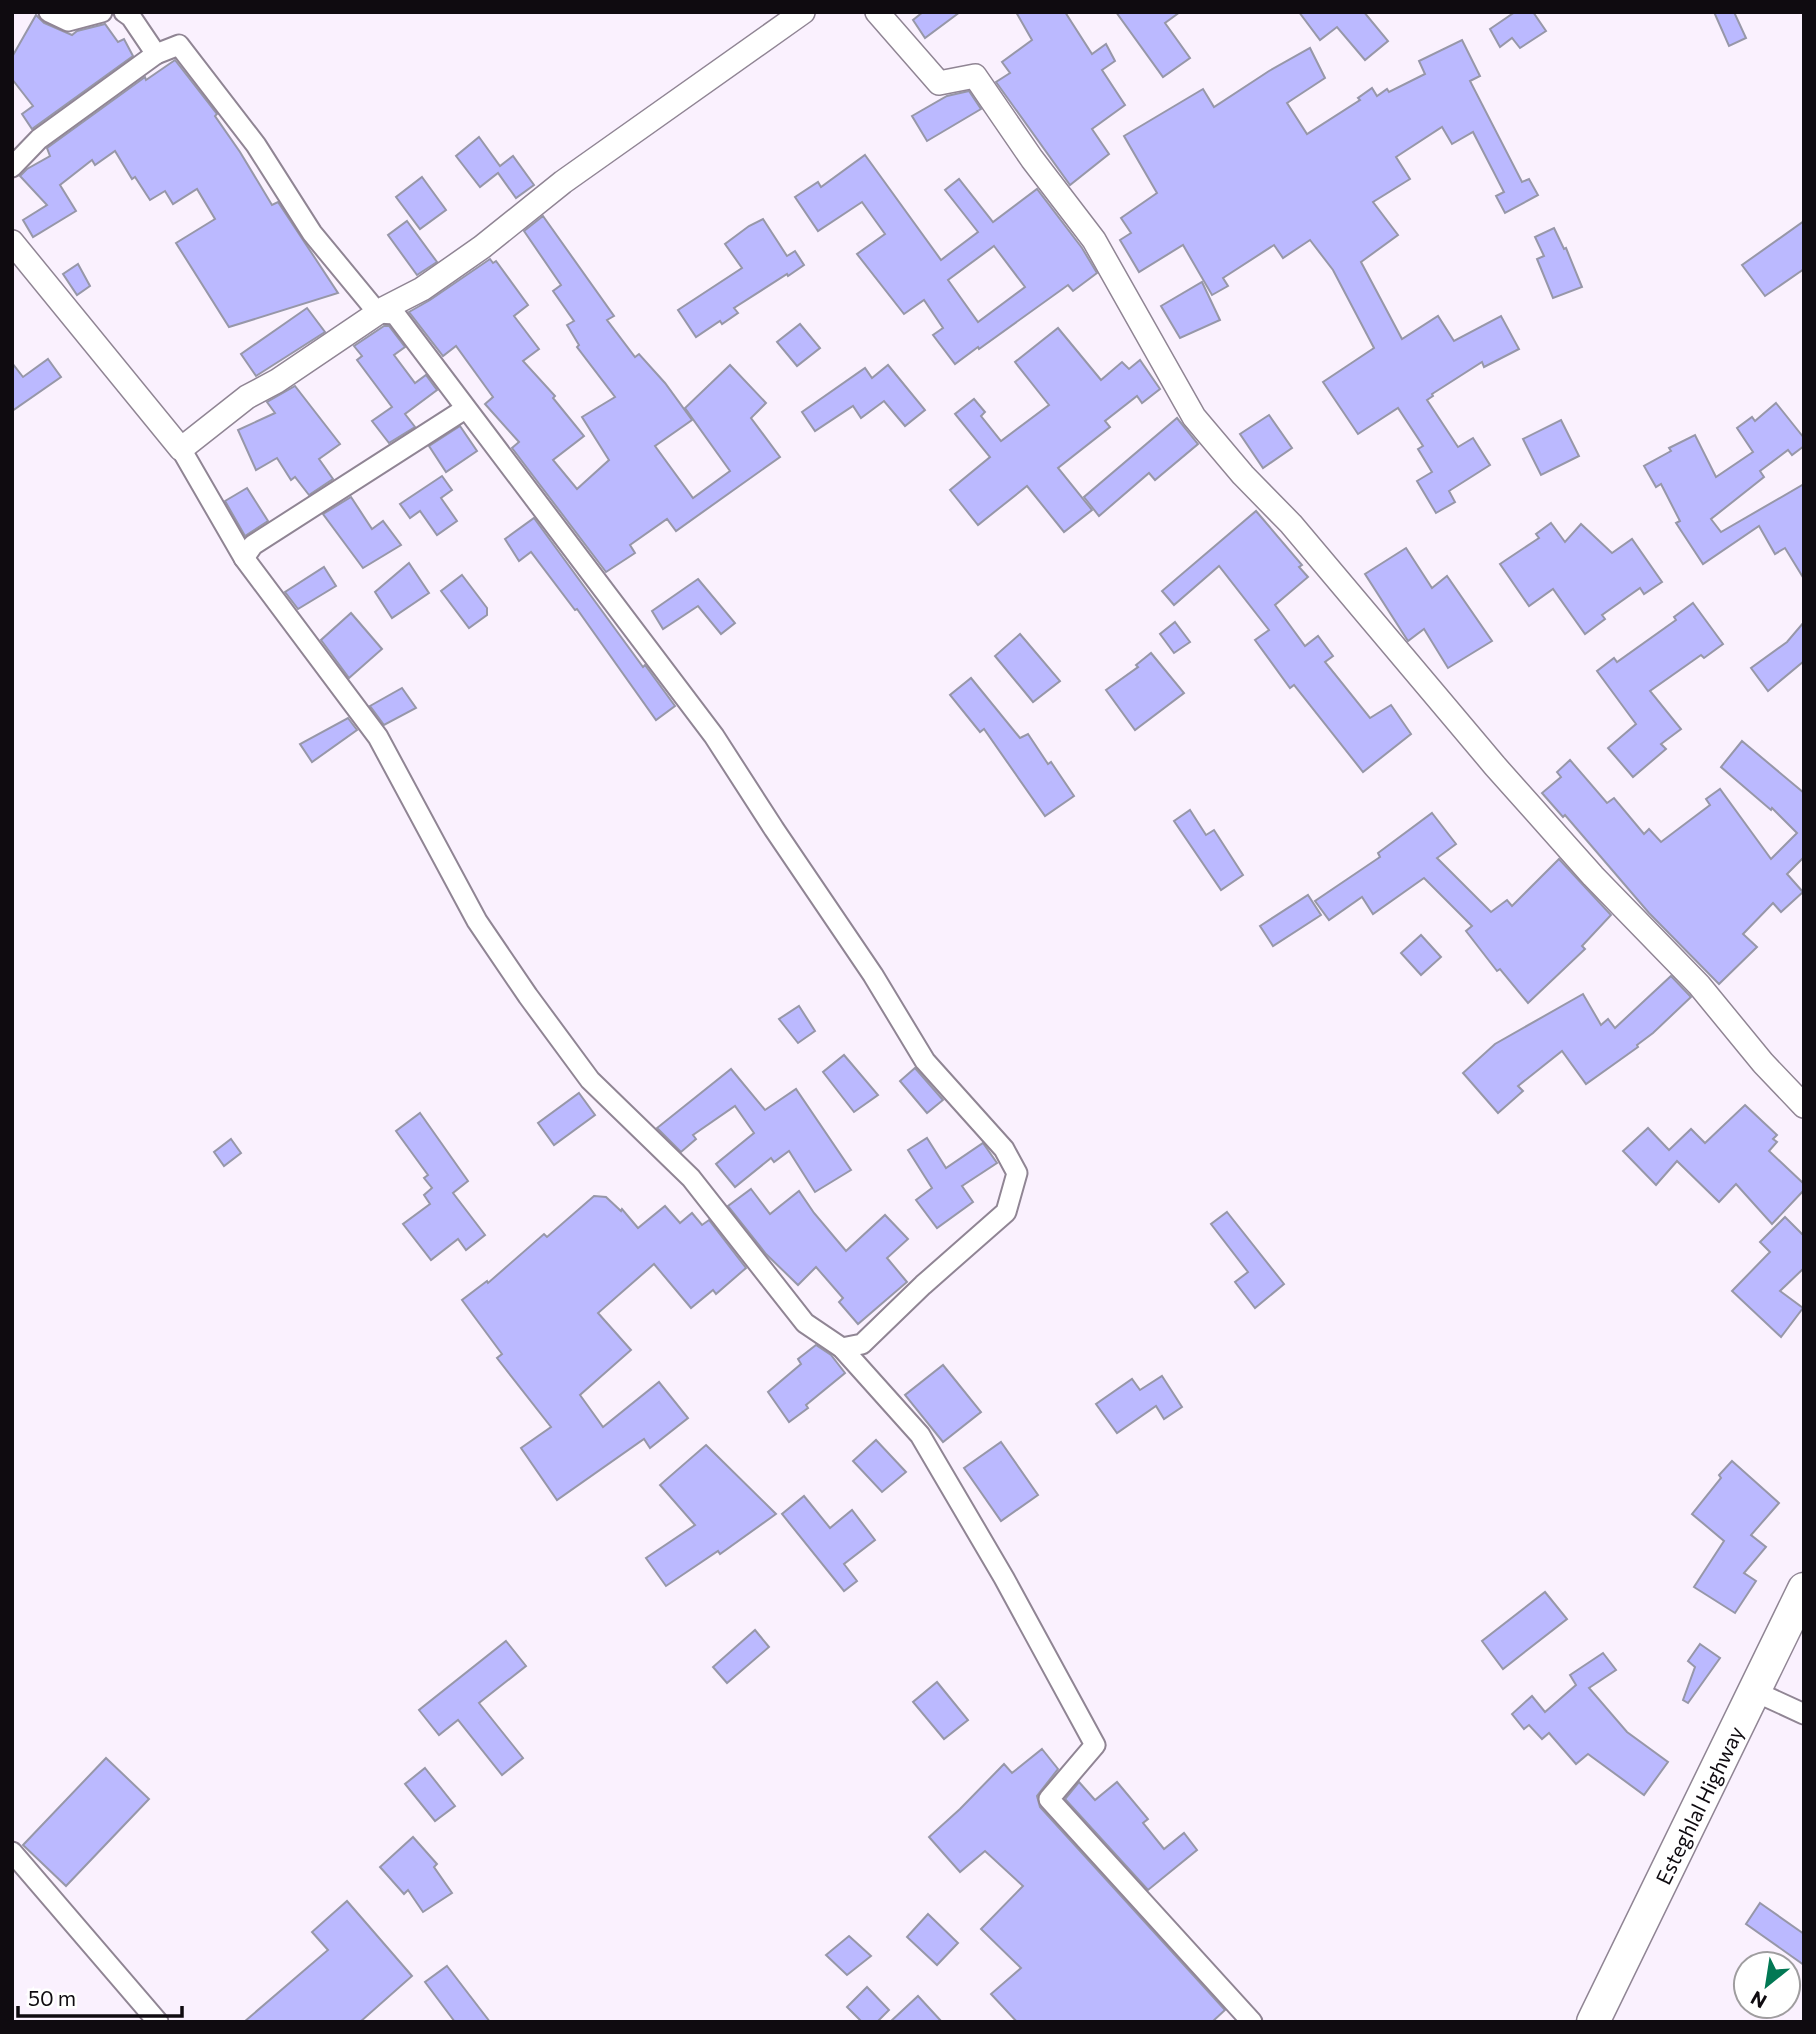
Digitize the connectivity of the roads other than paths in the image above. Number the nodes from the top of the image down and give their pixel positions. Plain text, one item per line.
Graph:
1 (49, 12) edge
2 (102, 12) edge
3 (124, 12) edge
4 (803, 12) edge
5 (877, 12) edge
6 (156, 54) junction
7 (12, 167) edge
8 (12, 242) edge
9 (378, 313) junction
10 (465, 409) junction
11 (181, 449) junction
12 (244, 558) junction
13 (1804, 1107) edge
14 (842, 1348) junction
15 (1804, 1589) edge
16 (1754, 1691) junction
17 (1804, 1714) edge
18 (12, 1852) edge
19 (158, 2022) edge
20 (1252, 2022) edge
21 (1593, 2022) edge

1 - 2 street
3 - 6 street
4 - 9 street
5 - 13 street
6 - 7 street
6 - 9 street
8 - 11 street
9 - 10 street
9 - 11 street
10 - 12 street
10 - 14 street
11 - 12 street
12 - 14 street
14 - 20 street
15 - 16 highway, Esteghlal Highway
16 - 17 street
16 - 21 highway, Esteghlal Highway
18 - 19 street

